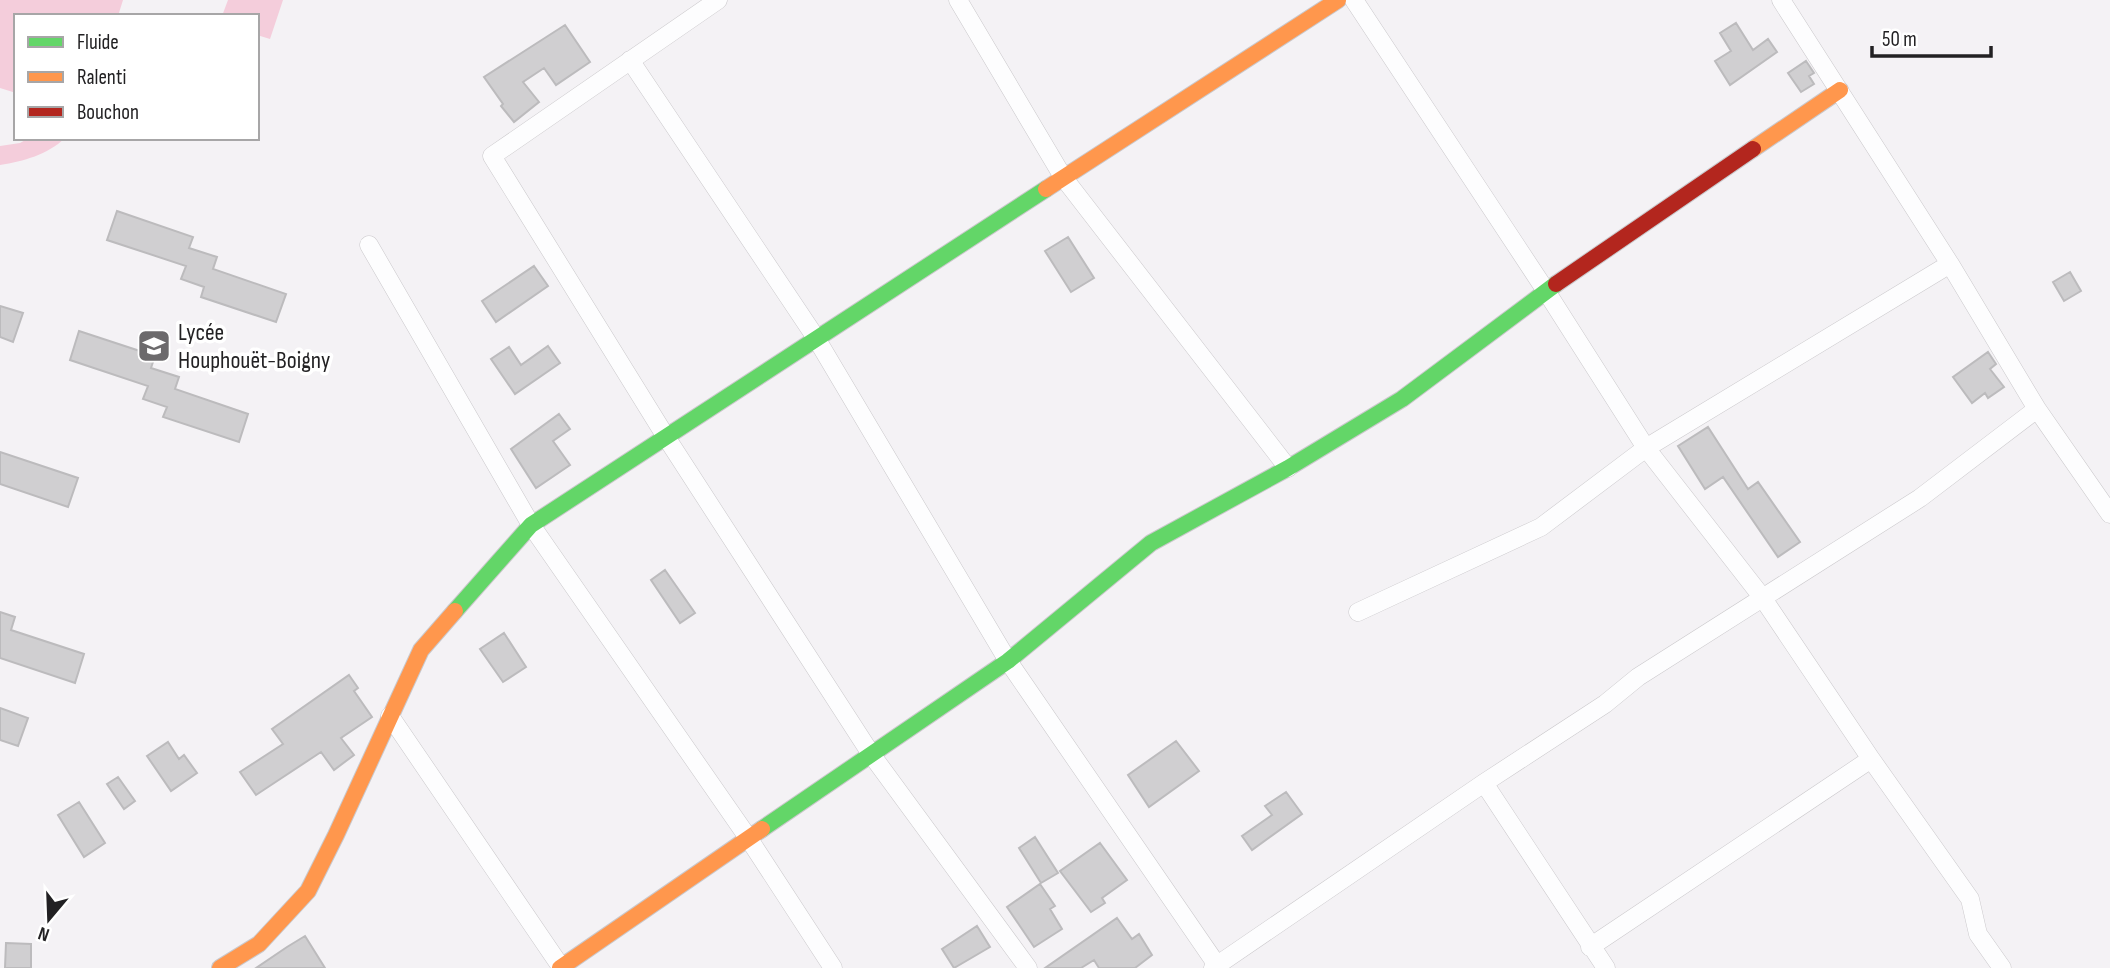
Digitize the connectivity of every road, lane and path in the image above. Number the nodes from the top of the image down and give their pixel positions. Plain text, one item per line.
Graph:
1 (718, 0) edge
2 (958, 0) edge
3 (1338, 0) edge
4 (1354, 0) edge
5 (1781, 0) edge
6 (630, 60) junction
7 (1840, 90) junction
8 (1063, 177) junction
9 (369, 245) dead end
10 (1950, 264) junction
11 (1546, 291) junction
12 (816, 338) junction
13 (2037, 409) junction
14 (666, 437) junction
15 (1646, 448) junction
16 (1289, 468) junction
17 (2110, 514) edge
18 (531, 525) junction
19 (1762, 597) junction
20 (1358, 612) dead end
21 (1008, 660) junction
22 (390, 716) junction
23 (871, 754) junction
24 (1871, 759) junction
25 (1484, 783) junction
26 (749, 839) junction
27 (1590, 947) junction
28 (1216, 967) edge
29 (220, 968) edge
30 (560, 968) edge
31 (833, 968) edge
32 (1028, 968) edge
33 (1606, 968) edge
34 (2003, 968) edge

1 - 6 street
2 - 8 street
3 - 8 street
4 - 11 street
5 - 7 street
6 - 12 street
6 - 14 street
7 - 10 street
7 - 11 street
8 - 12 street
8 - 16 street
9 - 18 street
10 - 13 street
10 - 15 street
11 - 15 street
11 - 16 street
12 - 14 street
12 - 21 street
13 - 17 street
13 - 19 street
14 - 18 street
14 - 23 street
15 - 19 street
15 - 20 street
16 - 21 street
18 - 22 street
18 - 26 street
19 - 24 street
19 - 25 street
21 - 23 street
21 - 28 street
22 - 29 street
22 - 30 street
23 - 26 street
23 - 32 street
24 - 27 street
24 - 34 street
25 - 27 street
25 - 28 street
26 - 30 street
26 - 31 street
27 - 33 street

